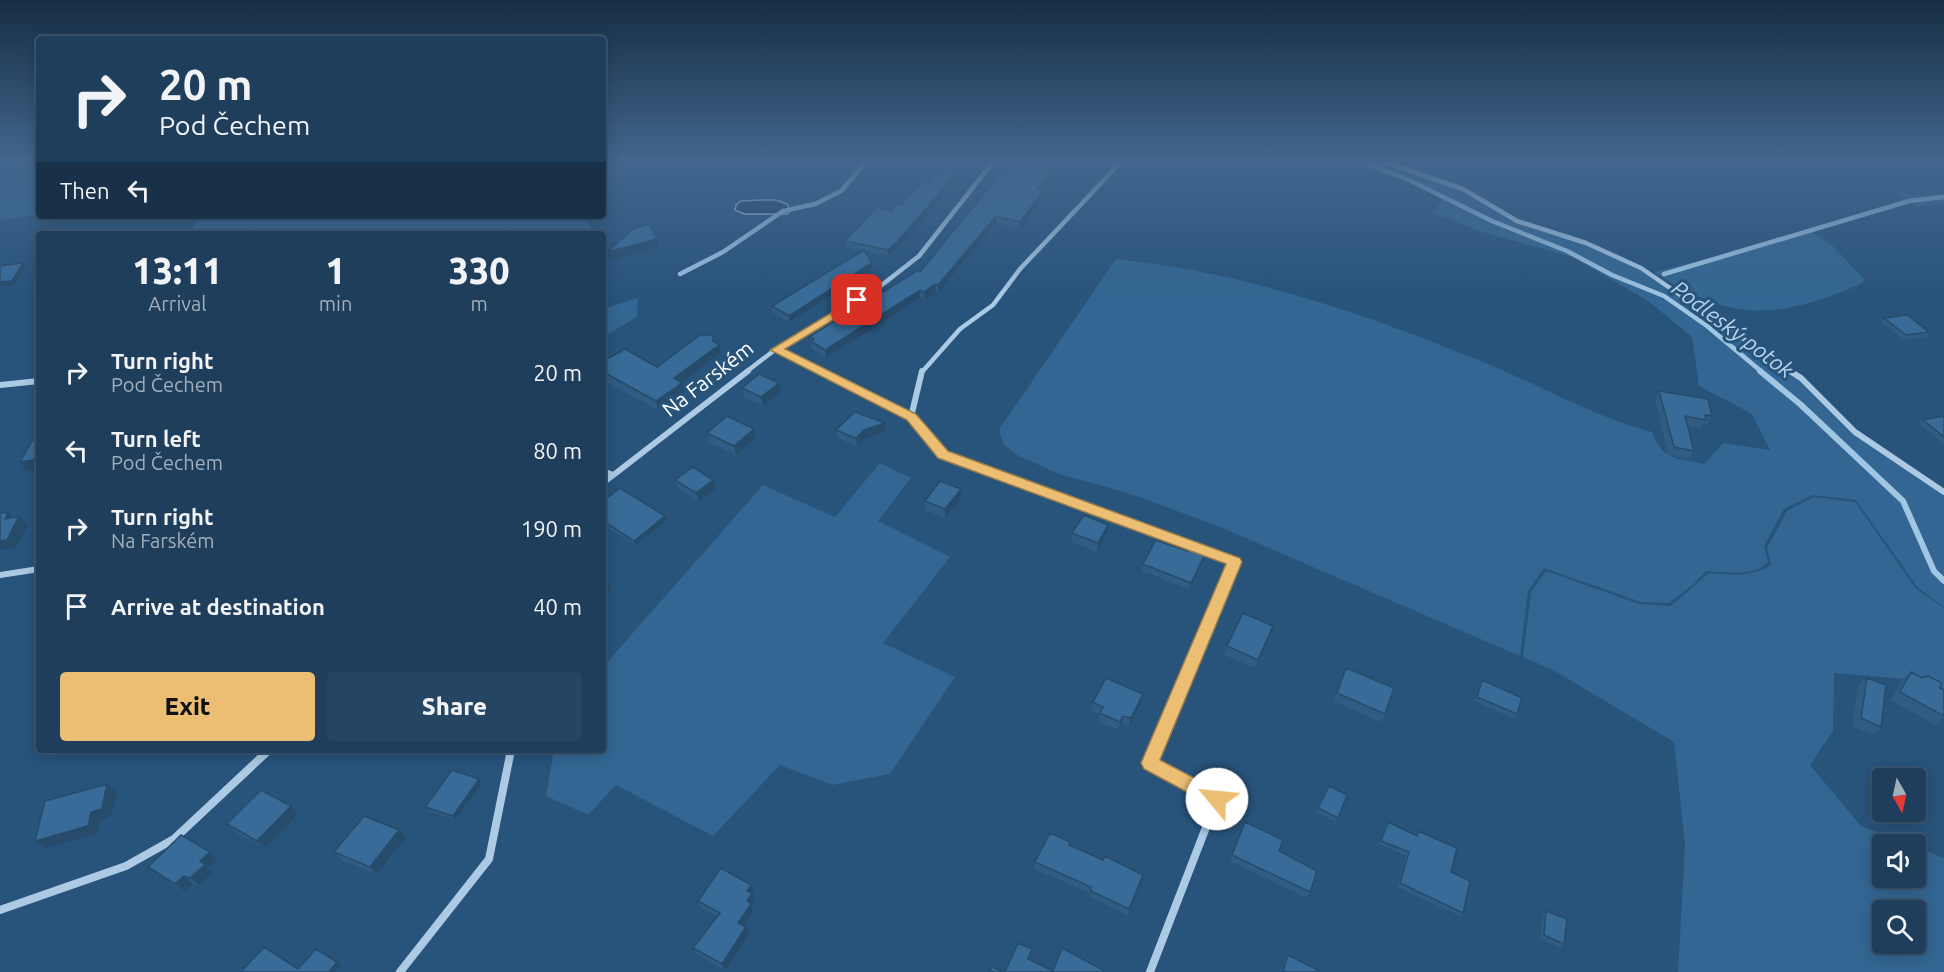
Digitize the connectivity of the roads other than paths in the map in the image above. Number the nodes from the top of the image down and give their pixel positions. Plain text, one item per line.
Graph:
1 (957, 207) edge
2 (1078, 207) edge
3 (1494, 207) edge
4 (776, 350) junction
5 (36, 381) edge
6 (0, 385) edge
7 (911, 417) junction
8 (606, 472) edge
9 (613, 475) junction
10 (606, 481) edge
11 (1944, 492) edge
12 (36, 569) edge
13 (0, 575) edge
14 (266, 753) edge
15 (510, 753) edge
16 (0, 910) edge
17 (400, 972) edge
18 (1150, 972) edge

1 - 4 street, Na Farském
2 - 7 street
3 - 11 street
4 - 7 street
4 - 9 street, Na Farském
5 - 6 street
7 - 18 street
8 - 9 street
9 - 10 street, Na Farském
12 - 13 street
14 - 16 street
15 - 17 street

